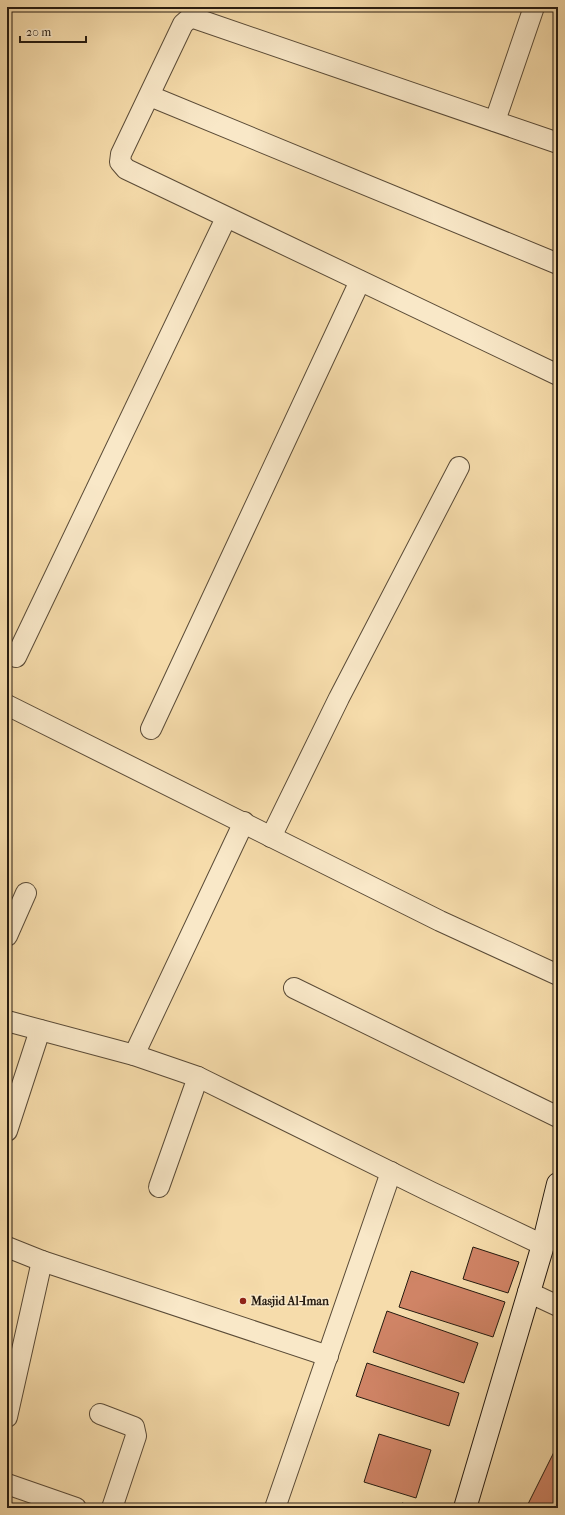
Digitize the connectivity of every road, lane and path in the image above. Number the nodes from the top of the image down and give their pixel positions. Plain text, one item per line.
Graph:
1 (534, 7) edge
2 (150, 96) junction
3 (494, 121) junction
4 (558, 144) edge
5 (226, 218) junction
6 (558, 264) edge
7 (360, 281) junction
8 (558, 375) edge
9 (459, 467) dead end
10 (16, 657) dead end
11 (7, 705) edge
12 (151, 729) dead end
13 (244, 822) junction
14 (271, 836) junction
15 (26, 893) dead end
16 (7, 936) edge
17 (558, 975) edge
18 (294, 988) dead end
19 (7, 1021) edge
20 (40, 1030) junction
21 (134, 1055) junction
22 (198, 1077) junction
23 (558, 1117) edge
24 (7, 1131) edge
25 (391, 1172) junction
26 (558, 1184) edge
27 (160, 1187) dead end
28 (543, 1245) junction
29 (7, 1247) edge
30 (42, 1261) junction
31 (528, 1292) junction
32 (558, 1306) edge
33 (328, 1356) junction
34 (100, 1414) dead end
35 (7, 1417) edge
36 (7, 1484) edge
37 (76, 1508) edge
38 (112, 1508) edge
39 (275, 1508) edge
40 (465, 1508) edge

1 - 3 street
2 - 3 street
2 - 5 street
2 - 6 street
3 - 4 street
5 - 7 street
5 - 10 street
7 - 8 street
7 - 12 street
9 - 14 street
11 - 13 street
13 - 14 street
13 - 21 street
14 - 17 street
15 - 16 street
18 - 23 street
19 - 20 street
20 - 21 street
20 - 24 street
21 - 22 street
22 - 25 street
22 - 27 street
25 - 28 street
25 - 33 street
26 - 28 street
28 - 31 street
29 - 30 street
30 - 33 street
30 - 35 street
31 - 32 street
31 - 40 street
33 - 39 street
34 - 38 street
36 - 37 street

